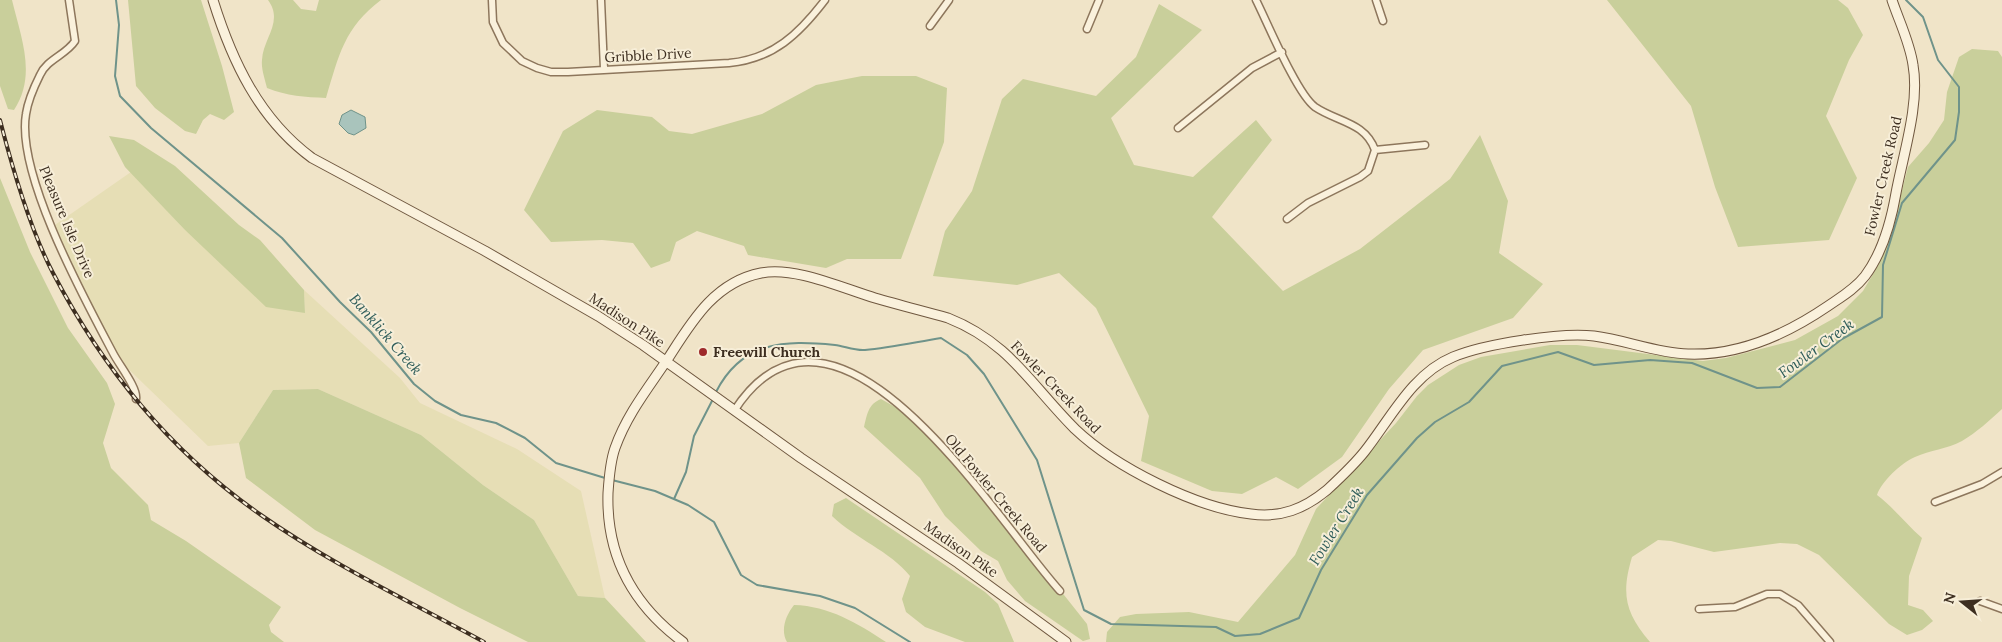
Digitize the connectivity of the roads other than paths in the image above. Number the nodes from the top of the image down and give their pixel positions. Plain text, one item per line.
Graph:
1 (69, 0) edge
2 (213, 0) edge
3 (492, 0) edge
4 (601, 0) edge
5 (825, 0) edge
6 (949, 0) edge
7 (1099, 0) edge
8 (1256, 0) edge
9 (1376, 0) edge
10 (1892, 0) edge
11 (1383, 21) dead end
12 (930, 26) dead end
13 (1087, 29) dead end
14 (1282, 52) junction
15 (604, 70) junction
16 (1178, 128) dead end
17 (1425, 145) dead end
18 (1375, 150) junction
19 (1287, 219) dead end
20 (666, 361) junction
21 (136, 400) dead end
22 (734, 411) junction
23 (2002, 472) edge
24 (1935, 502) dead end
25 (1060, 591) dead end
26 (1980, 601) dead end
27 (1699, 609) dead end
28 (2002, 609) edge
29 (683, 642) edge
30 (1066, 642) edge
31 (1830, 642) edge

1 - 21 street, Pleasure Isle Drive
2 - 20 main road, Madison Pike
3 - 15 street, Gribble Drive
4 - 15 street
5 - 15 street, Gribble Drive
6 - 12 street
7 - 13 street
8 - 14 street
9 - 11 street
10 - 20 main road, Fowler Creek Road
14 - 16 street
14 - 18 street
17 - 18 street
18 - 19 street
20 - 22 main road, Madison Pike
20 - 29 main road, Fowler Creek Road
22 - 25 street, Old Fowler Creek Road
22 - 30 main road, Madison Pike
23 - 24 street
26 - 28 street
27 - 31 street

